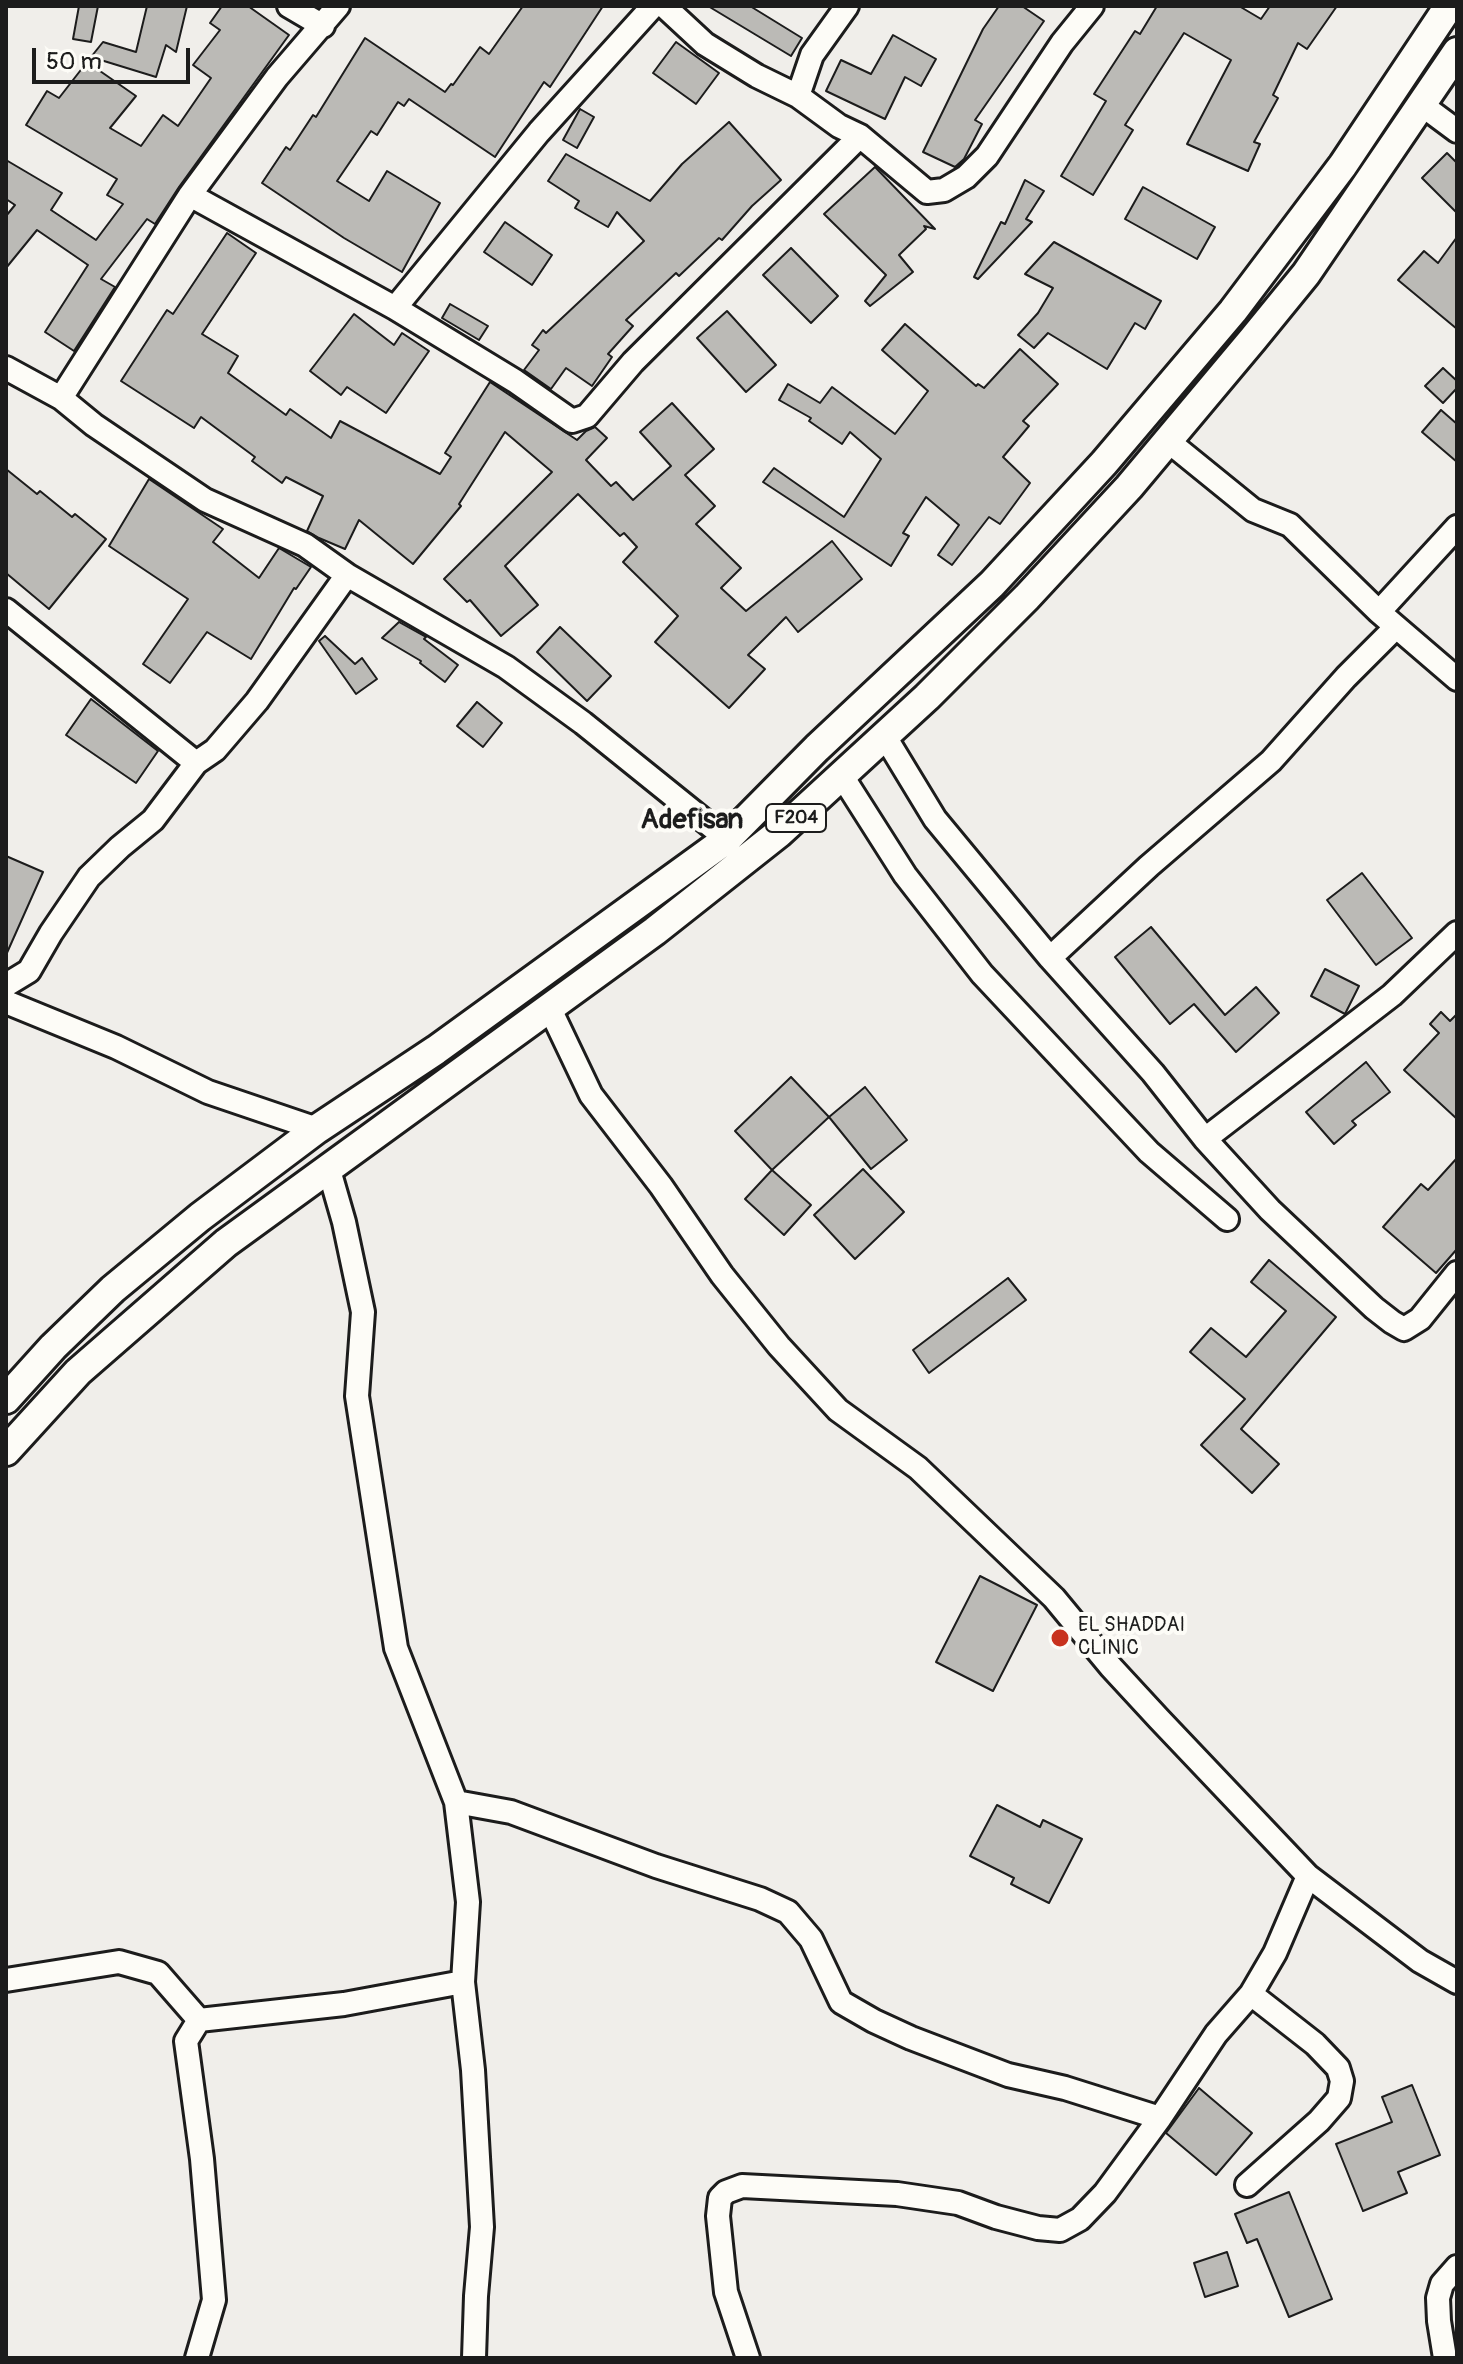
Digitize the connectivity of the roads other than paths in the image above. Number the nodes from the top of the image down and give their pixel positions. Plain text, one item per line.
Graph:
1 (289, 6) edge
2 (338, 6) edge
3 (653, 6) edge
4 (664, 6) edge
5 (847, 6) edge
6 (1092, 6) edge
7 (1449, 6) edge
8 (323, 26) junction
9 (1457, 52) edge
10 (798, 96) junction
11 (1422, 105) junction
12 (1457, 131) edge
13 (860, 136) junction
14 (190, 195) junction
15 (395, 308) junction
16 (6, 368) edge
17 (61, 398) junction
18 (1168, 441) junction
19 (1457, 527) edge
20 (347, 575) junction
21 (6, 610) edge
22 (1379, 612) junction
23 (1396, 627) junction
24 (1457, 679) edge
25 (884, 735) junction
26 (196, 763) junction
27 (842, 776) junction
28 (727, 839) junction
29 (1457, 933) edge
30 (1050, 958) junction
31 (6, 985) edge
32 (6, 1002) edge
33 (550, 1009) junction
34 (317, 1129) junction
35 (1205, 1139) junction
36 (329, 1170) junction
37 (1227, 1219) dead end
38 (1457, 1273) edge
39 (6, 1399) edge
40 (6, 1451) edge
41 (456, 1802) junction
42 (1308, 1876) junction
43 (6, 1980) edge
44 (463, 1982) junction
45 (1457, 1982) edge
46 (1251, 1994) junction
47 (199, 2020) junction
48 (1160, 2118) junction
49 (1247, 2185) dead end
50 (1457, 2267) edge
51 (197, 2358) edge
52 (474, 2358) edge
53 (748, 2358) edge
54 (1445, 2358) edge

1 - 8 street
2 - 8 street
3 - 15 street
4 - 10 street
5 - 10 street
6 - 13 street
7 - 28 main road, F204
8 - 14 street
9 - 11 main road, F204
10 - 13 street
11 - 12 street
11 - 18 main road, F204
13 - 15 street
14 - 15 street
14 - 17 street
16 - 17 street
17 - 20 street
18 - 22 street
18 - 25 main road, F204
19 - 22 street
20 - 26 street
20 - 28 street
21 - 26 street
22 - 23 street
23 - 24 street
23 - 30 street
25 - 27 main road, F204
25 - 30 street
26 - 31 street
27 - 33 main road, F204
27 - 37 street
28 - 34 main road, F204
29 - 35 street
30 - 35 street
32 - 34 street
33 - 36 main road, F204
33 - 42 street
34 - 39 main road, F204
35 - 38 street
36 - 40 main road, F204
36 - 41 street
41 - 44 street
41 - 48 street
42 - 45 street
42 - 46 street
43 - 47 street
44 - 47 street
44 - 52 street
46 - 48 street
46 - 49 street
47 - 51 street
48 - 53 street
50 - 54 street

